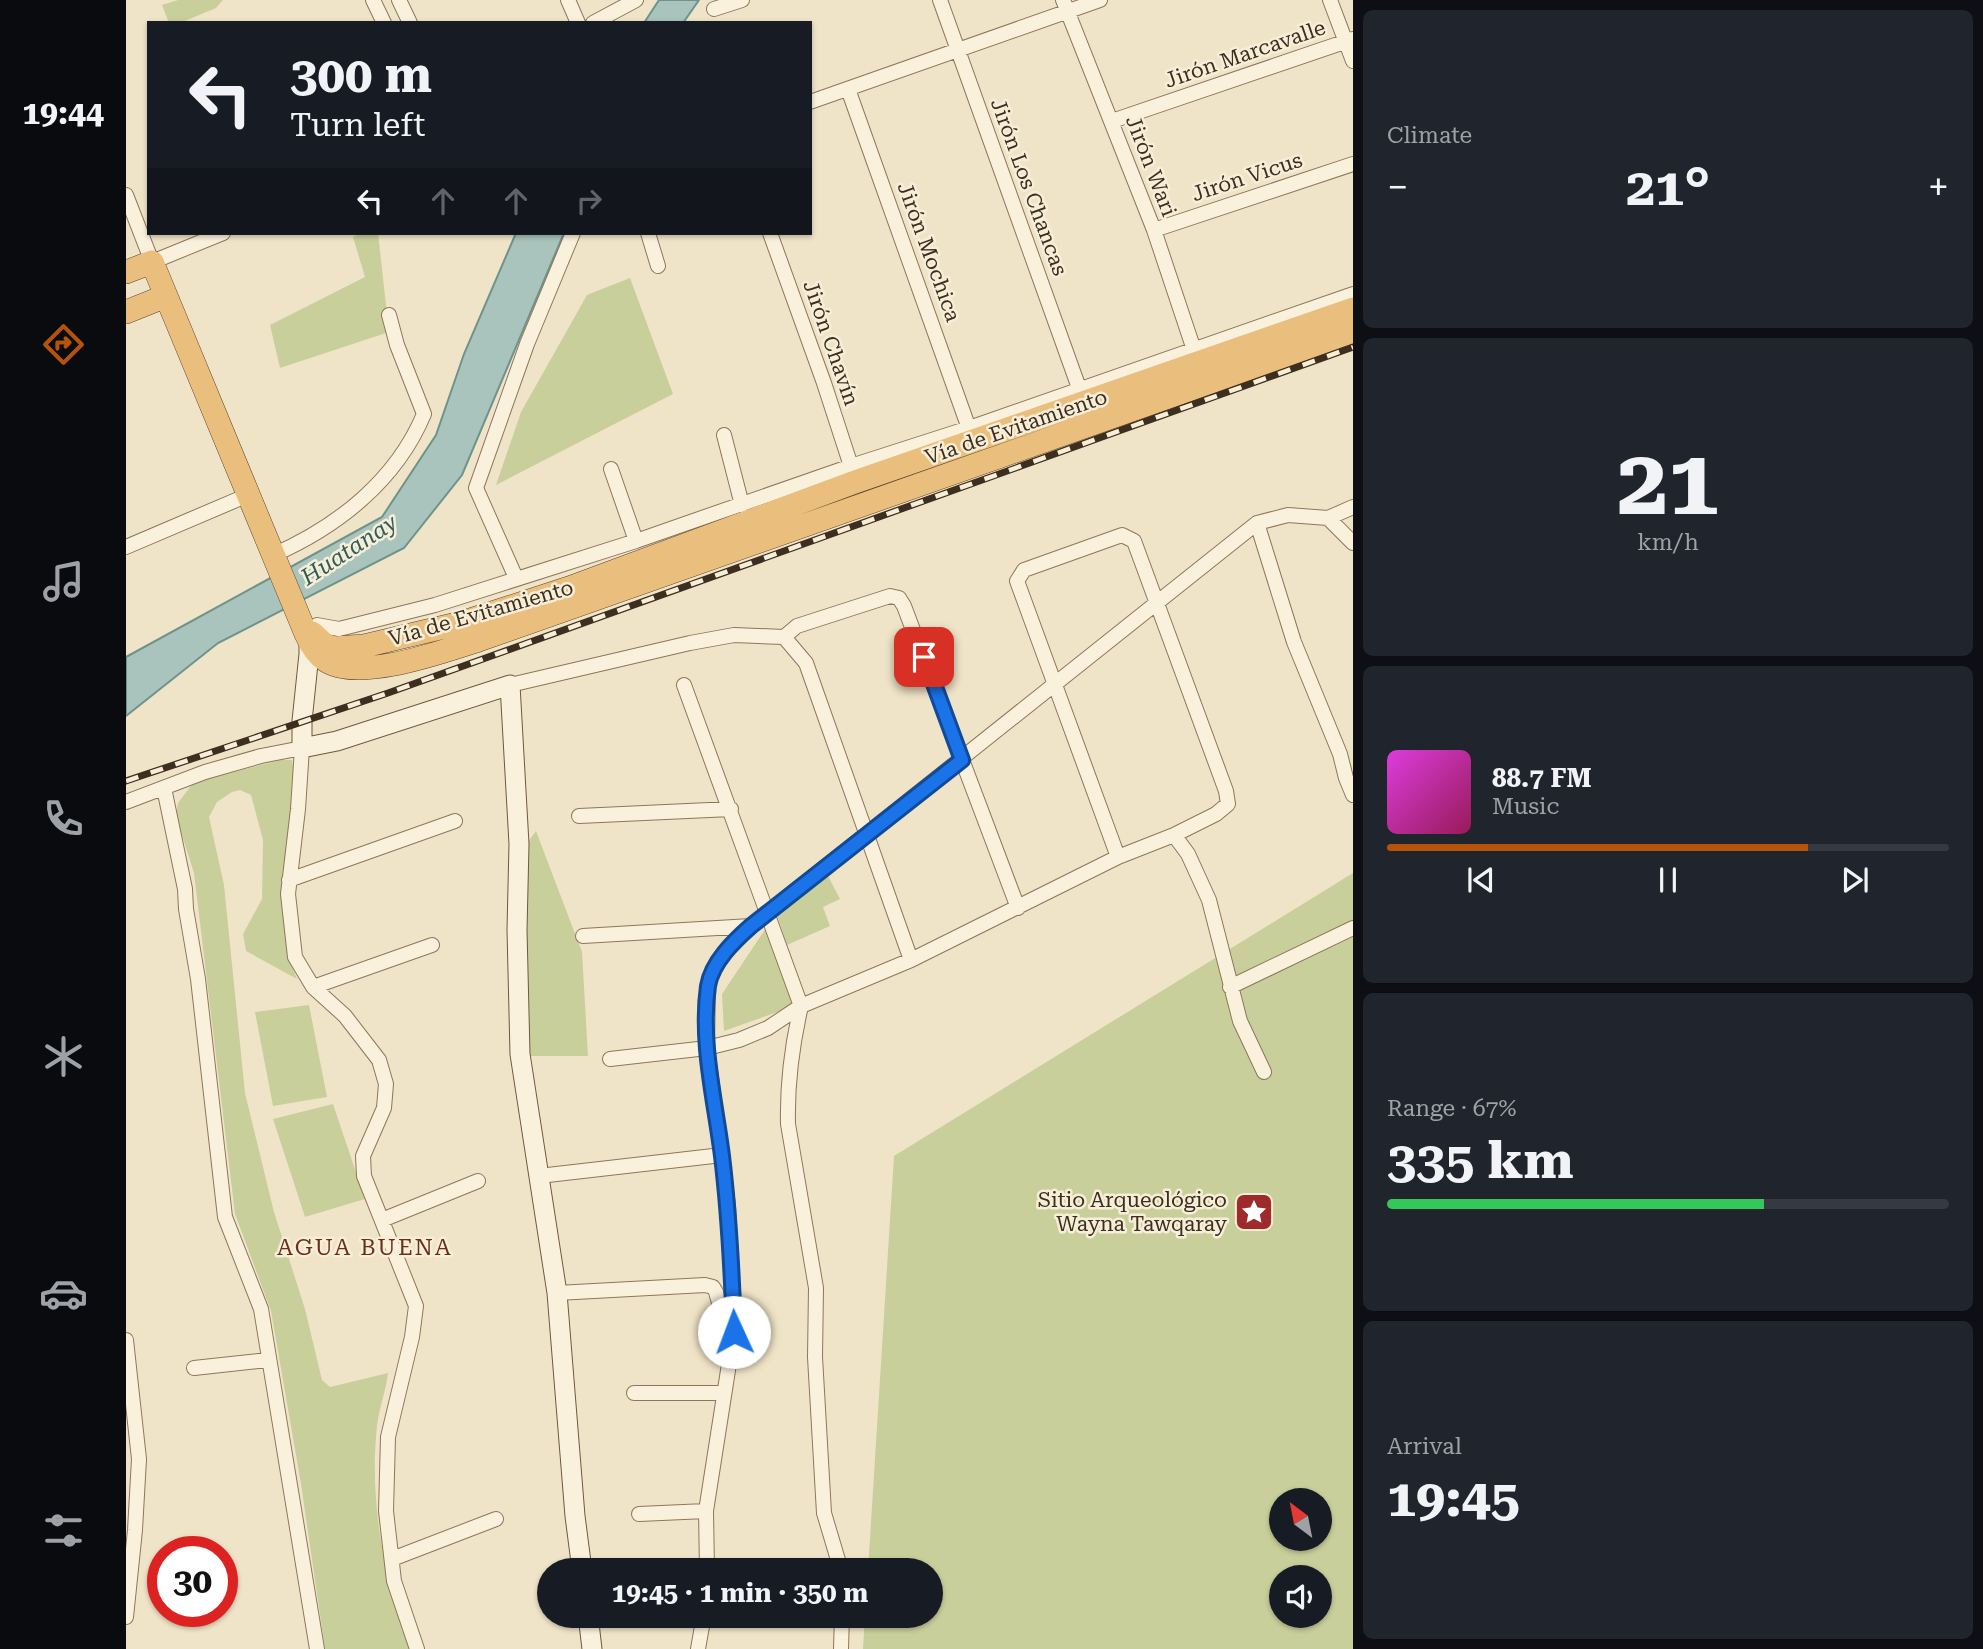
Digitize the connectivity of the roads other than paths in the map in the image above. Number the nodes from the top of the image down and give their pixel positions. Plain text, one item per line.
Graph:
1 (373, 0) edge
2 (399, 0) edge
3 (568, 0) edge
4 (636, 0) edge
5 (742, 0) edge
6 (940, 0) edge
7 (1100, 0) edge
8 (1330, 0) edge
9 (1065, 6) edge
10 (714, 9) dead end
11 (383, 21) edge
12 (409, 21) edge
13 (577, 21) edge
14 (597, 21) edge
15 (1350, 40) edge
16 (958, 49) junction
17 (1353, 61) edge
18 (848, 89) junction
19 (812, 101) edge
20 (1112, 121) junction
21 (1353, 164) edge
22 (126, 195) edge
23 (1154, 230) junction
24 (218, 235) edge
25 (572, 235) edge
26 (649, 235) edge
27 (771, 235) edge
28 (152, 262) junction
29 (658, 266) dead end
30 (126, 272) edge
31 (1353, 294) edge
32 (166, 296) junction
33 (1353, 309) edge
34 (126, 312) edge
35 (389, 315) dead end
36 (1353, 332) edge
37 (1194, 350) junction
38 (1079, 388) junction
39 (724, 435) dead end
40 (972, 435) junction
41 (851, 466) junction
42 (611, 469) dead end
43 (248, 495) junction
44 (742, 505) junction
45 (1353, 507) edge
46 (1328, 518) junction
47 (1257, 523) junction
48 (636, 541) junction
49 (1353, 543) edge
50 (126, 547) edge
51 (274, 560) junction
52 (516, 578) junction
53 (1157, 601) junction
54 (302, 622) junction
55 (785, 638) junction
56 (1054, 684) junction
57 (510, 685) junction
58 (684, 685) dead end
59 (302, 748) junction
60 (962, 760) junction
61 (164, 788) junction
62 (1353, 795) edge
63 (126, 802) edge
64 (731, 809) junction
65 (579, 816) dead end
66 (455, 821) dead end
67 (867, 833) junction
68 (1174, 835) junction
69 (1118, 857) junction
70 (289, 880) junction
71 (1018, 908) junction
72 (767, 913) junction
73 (751, 926) junction
74 (1353, 928) edge
75 (583, 936) dead end
76 (432, 945) dead end
77 (911, 960) junction
78 (1230, 987) junction
79 (313, 988) junction
80 (801, 1006) junction
81 (707, 1048) junction
82 (610, 1059) dead end
83 (1264, 1072) dead end
84 (722, 1155) junction
85 (539, 1176) junction
86 (478, 1181) dead end
87 (382, 1220) junction
88 (558, 1293) junction
89 (734, 1332) junction
90 (126, 1340) edge
91 (268, 1360) junction
92 (194, 1368) dead end
93 (634, 1393) dead end
94 (723, 1393) junction
95 (706, 1511) junction
96 (639, 1514) dead end
97 (496, 1519) dead end
98 (580, 1558) edge
99 (707, 1558) edge
100 (837, 1558) edge
101 (392, 1559) junction
102 (126, 1617) edge
103 (590, 1628) edge
104 (702, 1628) edge
105 (842, 1628) edge
106 (317, 1649) edge
107 (417, 1649) edge
108 (592, 1649) edge
109 (698, 1649) edge
110 (841, 1649) edge

1 - 11 street
2 - 12 street
3 - 13 street
4 - 14 street
5 - 10 street
6 - 16 street, Jirón Los Chancas
7 - 9 street
8 - 15 street
9 - 16 street
9 - 20 street, Jirón Wari
15 - 17 street
15 - 20 street, Jirón Marcavalle
16 - 18 street
16 - 38 street, Jirón Los Chancas
18 - 19 street
18 - 40 street, Jirón Mochica
20 - 23 street, Jirón Wari
21 - 23 street, Jirón Vicus
22 - 28 street
23 - 37 street, Jirón Wari
24 - 28 street
25 - 52 street
26 - 29 street
27 - 41 street, Jirón Chavín
28 - 30 highway
28 - 32 highway
31 - 37 street
32 - 34 highway
32 - 43 highway
33 - 40 highway, Vía de Evitamiento
35 - 51 street
36 - 54 highway, Vía de Evitamiento
37 - 38 street
38 - 40 street
39 - 44 street
40 - 41 street
40 - 54 highway, Vía de Evitamiento
41 - 44 street
42 - 48 street
43 - 50 street
43 - 51 highway
44 - 48 street
45 - 46 street
46 - 47 street
46 - 49 street
47 - 53 street
47 - 62 street
48 - 52 street
51 - 54 highway
52 - 54 street
53 - 56 street
53 - 56 street
53 - 68 street
54 - 59 main road
55 - 57 street
55 - 60 street
55 - 67 street
56 - 60 street
56 - 69 street
57 - 59 main road
57 - 85 main road
58 - 64 street
59 - 61 street
59 - 70 street
60 - 67 street
60 - 71 street
61 - 63 street
61 - 91 street
64 - 65 street
64 - 72 street
66 - 70 street
67 - 72 street
67 - 77 street
68 - 69 street
68 - 78 street
69 - 71 street
70 - 79 street
71 - 77 street
72 - 73 street
72 - 80 street
73 - 75 street
73 - 81 street
74 - 78 street
76 - 79 street
77 - 80 street
78 - 83 street
79 - 87 street
80 - 81 street
80 - 100 street
81 - 82 street
81 - 84 street
84 - 85 street
84 - 89 street
85 - 88 main road
86 - 87 street
87 - 101 street
88 - 89 street
88 - 98 main road
89 - 94 street
90 - 102 street
91 - 92 street
91 - 106 street
93 - 94 street
94 - 95 street
95 - 96 street
95 - 99 street
97 - 101 street
101 - 107 street
103 - 108 main road
104 - 109 street
105 - 110 street

